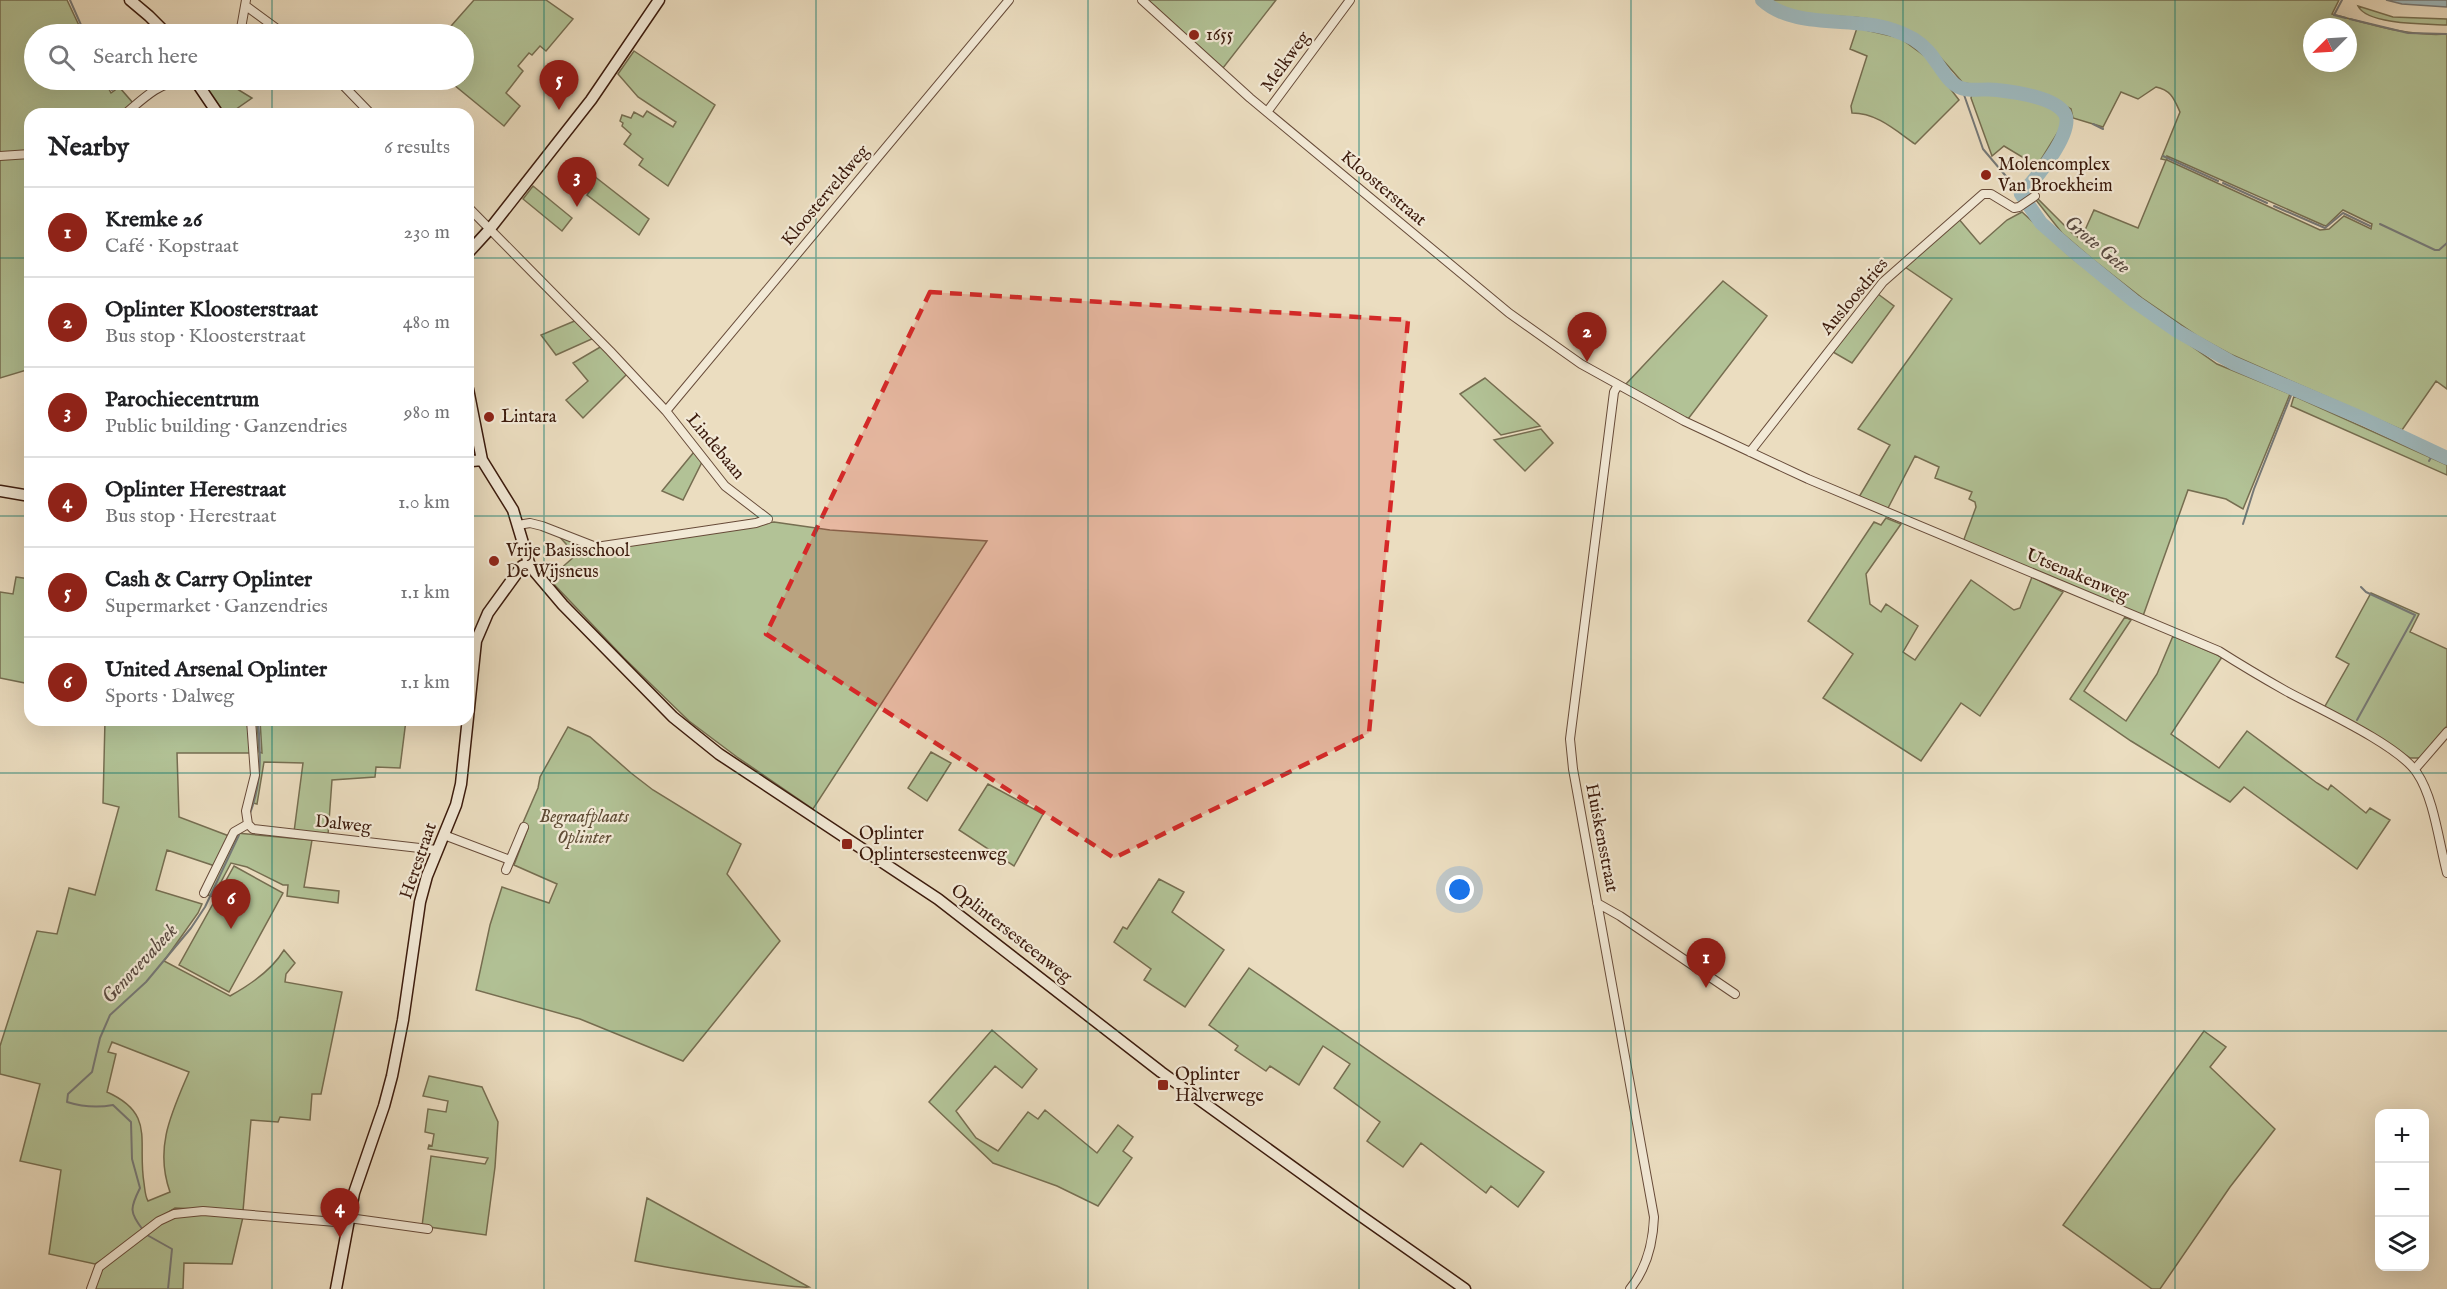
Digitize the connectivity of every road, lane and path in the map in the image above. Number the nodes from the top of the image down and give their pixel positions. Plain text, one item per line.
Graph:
1 (130, 0) edge
2 (659, 0) edge
3 (1009, 0) edge
4 (1142, 0) edge
5 (1350, 0) edge
6 (246, 3) edge
7 (158, 24) edge
8 (242, 24) edge
9 (272, 24) edge
10 (156, 90) edge
11 (200, 90) edge
12 (348, 90) edge
13 (137, 108) edge
14 (214, 108) edge
15 (365, 108) edge
16 (1267, 112) junction
17 (24, 154) edge
18 (0, 156) edge
19 (2035, 196) dead end
20 (474, 213) edge
21 (489, 230) junction
22 (474, 246) edge
23 (1618, 385) junction
24 (666, 411) junction
25 (474, 419) edge
26 (1750, 452) junction
27 (482, 460) junction
28 (474, 461) edge
29 (0, 491) edge
30 (24, 495) edge
31 (518, 525) junction
32 (529, 563) junction
33 (474, 659) edge
34 (251, 726) edge
35 (469, 726) edge
36 (2447, 732) edge
37 (2415, 770) junction
38 (248, 824) junction
39 (524, 827) dead end
40 (444, 835) junction
41 (437, 850) junction
42 (510, 860) junction
43 (506, 870) dead end
44 (2447, 873) edge
45 (204, 893) dead end
46 (1598, 903) junction
47 (1735, 994) dead end
48 (349, 1221) junction
49 (428, 1229) dead end
50 (91, 1289) edge
51 (336, 1289) edge
52 (1465, 1289) edge
53 (1630, 1289) edge

1 - 7 street
2 - 21 street
3 - 24 street, Kloosterveldweg
4 - 16 street, Kloosterstraat
5 - 16 street, Melkweg
6 - 8 street
6 - 9 street
10 - 13 street
11 - 14 street
12 - 15 street
16 - 23 street, Kloosterstraat
17 - 18 street
19 - 26 street, Ausloosdries
20 - 21 street, Lindebaan
21 - 22 street
21 - 24 street, Lindebaan
23 - 26 street, Utsenakenweg
23 - 46 street, Huiskensstraat
24 - 31 street, Lindebaan
25 - 27 street
26 - 37 street, Utsenakenweg
27 - 28 street
27 - 31 street
29 - 30 street
31 - 32 street
32 - 33 street, Herestraat
32 - 52 street, Oplintersesteenweg
34 - 38 street
35 - 40 street, Herestraat
36 - 37 street
37 - 44 street, Utsenakenweg
38 - 41 street, Dalweg
38 - 45 street
39 - 42 street
40 - 41 street, Herestraat
40 - 42 street
41 - 48 street, Herestraat
42 - 43 street
46 - 47 street
46 - 53 street, Huiskensstraat
48 - 49 street
48 - 50 street
48 - 51 street, Herestraat

